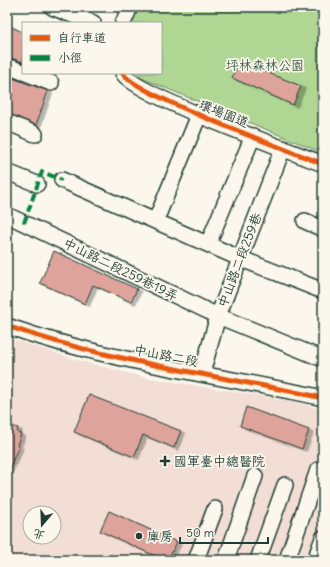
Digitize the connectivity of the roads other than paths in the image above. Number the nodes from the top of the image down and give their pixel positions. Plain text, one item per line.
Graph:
1 (52, 7) edge
2 (130, 7) edge
3 (90, 22) edge
4 (123, 22) edge
5 (7, 66) edge
6 (22, 72) edge
7 (28, 74) edge
8 (124, 74) edge
9 (51, 83) dead end
10 (199, 115) junction
11 (7, 122) edge
12 (35, 134) dead end
13 (253, 136) junction
14 (282, 148) junction
15 (323, 164) edge
16 (7, 172) edge
17 (62, 180) dead end
18 (37, 184) dead end
19 (7, 215) edge
20 (156, 220) junction
21 (305, 221) dead end
22 (323, 228) edge
23 (208, 244) junction
24 (239, 258) junction
25 (323, 291) edge
26 (218, 316) junction
27 (7, 326) edge
28 (323, 359) edge
29 (202, 373) junction
30 (323, 398) edge
31 (318, 470) dead end
32 (255, 476) dead end
33 (285, 485) dead end
34 (215, 509) dead end
35 (323, 538) edge
36 (196, 560) edge
37 (226, 560) edge
38 (258, 560) edge
39 (287, 560) edge
40 (315, 560) edge

1 - 3 street
2 - 4 street
5 - 6 street
7 - 9 street
8 - 10 street, 環場園道
10 - 13 street, 環場園道
10 - 20 street
11 - 12 street
13 - 14 street, 環場園道
13 - 23 street
14 - 15 street, 環場園道
14 - 24 street, 中山路二段259巷
16 - 18 street
17 - 20 street
19 - 26 street, 中山路二段259巷19弄
20 - 23 street
21 - 22 street
23 - 24 street
24 - 25 street
24 - 26 street, 中山路二段259巷
26 - 28 street, 中山路二段259巷19弄
26 - 29 street, 中山路二段259巷
27 - 29 street, 中山路二段
29 - 30 street, 中山路二段
31 - 39 street
32 - 37 street
33 - 38 street
34 - 36 street
35 - 40 street

